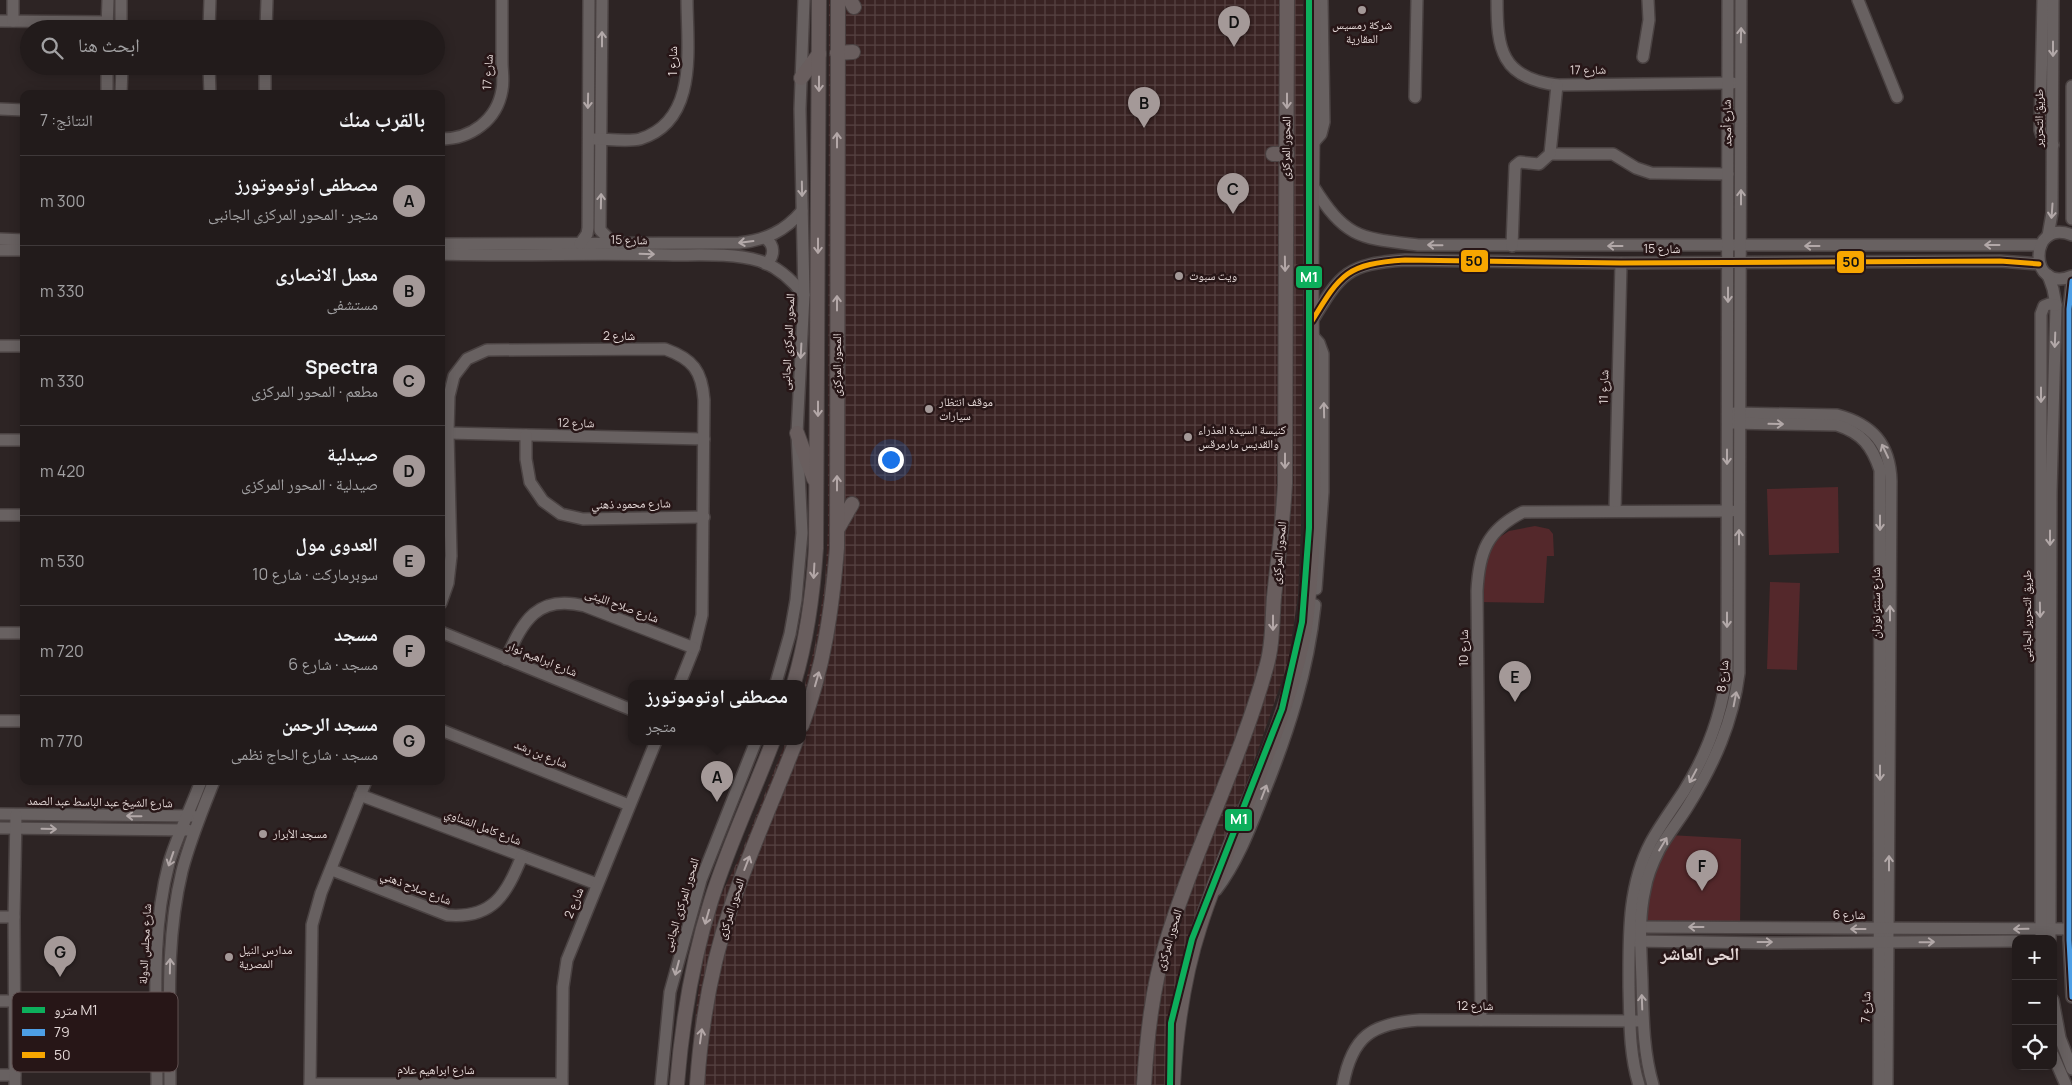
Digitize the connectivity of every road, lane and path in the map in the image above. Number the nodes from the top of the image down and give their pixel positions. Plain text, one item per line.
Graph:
1 (13, 0) edge
2 (108, 0) edge
3 (121, 0) edge
4 (210, 0) edge
5 (267, 0) edge
6 (502, 0) edge
7 (589, 0) edge
8 (602, 0) edge
9 (687, 0) edge
10 (804, 0) edge
11 (819, 0) edge
12 (838, 0) edge
13 (1288, 0) edge
14 (1313, 0) edge
15 (1322, 0) edge
16 (1416, 0) edge
17 (1497, 0) edge
18 (1648, 0) edge
19 (1728, 0) edge
20 (1741, 0) edge
21 (1858, 0) edge
22 (2042, 0) edge
23 (2053, 0) edge
24 (108, 20) edge
25 (121, 20) edge
26 (209, 20) edge
27 (266, 20) edge
28 (0, 21) edge
29 (13, 21) junction
30 (20, 21) edge
31 (853, 52) dead end
32 (837, 53) junction
33 (819, 54) junction
34 (1643, 57) dead end
35 (1314, 64) junction
36 (1287, 65) junction
37 (107, 75) edge
38 (122, 75) edge
39 (209, 75) edge
40 (265, 75) edge
41 (801, 78) junction
42 (1727, 83) junction
43 (1740, 83) junction
44 (1558, 85) junction
45 (2072, 86) edge
46 (107, 90) edge
47 (121, 90) edge
48 (210, 90) edge
49 (265, 90) edge
50 (1415, 97) dead end
51 (1897, 97) dead end
52 (0, 109) edge
53 (20, 110) edge
54 (445, 138) edge
55 (587, 139) junction
56 (602, 139) junction
57 (1313, 143) junction
58 (2053, 145) junction
59 (1550, 154) junction
60 (1728, 174) junction
61 (1313, 186) junction
62 (2072, 194) edge
63 (802, 211) junction
64 (2072, 219) edge
65 (2072, 235) edge
66 (765, 238) junction
67 (0, 239) edge
68 (20, 240) edge
69 (2045, 240) junction
70 (445, 244) edge
71 (580, 244) junction
72 (614, 244) junction
73 (1512, 246) junction
74 (1728, 246) junction
75 (1741, 246) junction
76 (550, 249) junction
77 (0, 250) edge
78 (20, 250) edge
79 (445, 254) edge
80 (1728, 262) junction
81 (1740, 262) junction
82 (1621, 263) junction
83 (766, 264) junction
84 (2039, 264) junction
85 (2048, 275) junction
86 (2072, 276) edge
87 (2072, 282) edge
88 (804, 295) junction
89 (2070, 310) edge
90 (1312, 328) junction
91 (0, 346) edge
92 (20, 346) edge
93 (1727, 418) junction
94 (1740, 418) junction
95 (797, 433) junction
96 (448, 434) junction
97 (526, 435) junction
98 (0, 440) edge
99 (20, 440) edge
100 (704, 440) junction
101 (817, 488) junction
102 (852, 504) dead end
103 (1615, 511) junction
104 (1727, 511) junction
105 (1739, 511) junction
106 (0, 515) edge
107 (446, 515) edge
108 (20, 516) edge
109 (704, 517) junction
110 (837, 530) junction
111 (2071, 567) edge
112 (445, 588) edge
113 (0, 633) edge
114 (20, 633) edge
115 (445, 634) edge
116 (694, 648) junction
117 (506, 659) junction
118 (681, 680) edge
119 (777, 680) edge
120 (795, 680) edge
121 (628, 708) edge
122 (806, 712) edge
123 (0, 721) edge
124 (20, 721) edge
125 (445, 732) edge
126 (654, 745) edge
127 (754, 745) edge
128 (772, 745) edge
129 (794, 747) edge
130 (762, 772) junction
131 (200, 785) edge
132 (212, 785) edge
133 (364, 785) edge
134 (360, 796) junction
135 (772, 801) junction
136 (629, 805) junction
137 (0, 814) edge
138 (16, 815) junction
139 (188, 816) junction
140 (200, 816) junction
141 (741, 821) junction
142 (0, 828) edge
143 (16, 829) junction
144 (182, 830) junction
145 (194, 830) junction
146 (522, 856) junction
147 (332, 870) junction
148 (597, 884) junction
149 (0, 917) edge
150 (14, 917) junction
151 (1635, 927) junction
152 (1885, 929) junction
153 (2069, 934) junction
154 (2047, 935) edge
155 (1634, 940) junction
156 (2012, 940) edge
157 (1884, 942) junction
158 (14, 992) edge
159 (157, 992) edge
160 (171, 992) edge
161 (2072, 998) edge
162 (1481, 1020) junction
163 (1630, 1021) junction
164 (1643, 1021) junction
165 (2057, 1022) edge
166 (2057, 1064) edge
167 (2072, 1069) edge
168 (156, 1072) edge
169 (170, 1072) edge
170 (0, 1075) edge
171 (15, 1080) edge
172 (156, 1085) edge
173 (170, 1085) edge
174 (310, 1085) edge
175 (562, 1085) edge
176 (661, 1085) edge
177 (677, 1085) edge
178 (697, 1085) edge
179 (1144, 1085) edge
180 (1173, 1085) edge
181 (1343, 1085) edge
182 (1639, 1085) edge
183 (1653, 1085) edge
184 (1879, 1085) edge
185 (1888, 1085) edge
186 (2066, 1085) edge

1 - 29 street
2 - 24 street
3 - 25 street
4 - 26 street
5 - 27 street
6 - 54 street, شارع 17
7 -> 55 street
56 -> 8 street
9 - 56 street, شارع 1
10 - 41 street, المحور المركزى الجانبى
11 - 33 main road, المحور المركزى
12 - 32 main road, المحور المركزى
13 - 36 main road, المحور المركزى
14 - 35 main road, المحور المركزى
15 - 57 street
16 - 50 street
17 - 44 street, شارع 17
18 - 34 street
19 - 42 street, شارع أمجد
43 -> 20 street, شارع أمجد
21 - 51 street
22 - 58 street
23 -> 58 street, طريق التحرير
28 - 29 street
29 - 30 street
31 - 32 main road
110 -> 32 main road, المحور المركزى
33 - 41 main road
33 -> 101 main road, المحور المركزى
35 - 36 main road
35 - 57 main road, المحور المركزى
36 -> 179 main road, المحور المركزى
37 - 46 street
38 - 47 street
39 - 48 street
40 - 49 street
41 -> 63 street, المحور المركزى الجانبى
42 - 43 street, شارع 17
42 - 44 street, شارع 17
42 - 60 street, شارع أمجد
75 -> 43 street, شارع أمجد
44 - 59 street
45 - 62 street
52 - 53 street
55 - 56 street, شارع 1
55 - 71 street
72 -> 56 street
57 - 61 main road, المحور المركزى
58 -> 69 street, طريق التحرير
59 - 60 street
59 - 73 street
60 - 74 street, شارع أمجد
73 -> 61 street, شارع 15
61 - 90 main road, المحور المركزى
62 - 64 street
63 - 66 street, شارع 15
63 - 88 street, المحور المركزى الجانبى
65 - 69 street, شارع 15
66 -> 72 street, شارع 15
66 - 83 street
67 - 68 street
69 -> 75 street, شارع 15
69 - 84 street, طريق التحرير
70 - 76 street, شارع 15
71 - 72 street, شارع 15
71 - 76 street, شارع 15
74 -> 73 street, شارع 15
74 - 75 street, شارع 15
74 - 80 street, شارع 8
75 - 81 street, شارع 8
76 - 79 street, شارع 15
76 -> 83 street, شارع 15
77 - 78 street
80 - 81 street, شارع 15
80 - 82 street, شارع 15
80 -> 93 street, شارع 8
81 - 84 street, شارع 15
81 - 94 street, شارع 8
82 - 90 street, شارع 15
82 - 103 street, شارع 11
83 - 88 street, شارع 15
84 - 85 street
85 - 86 street
85 -> 154 street, طريق التحرير الجانبى
87 - 89 street
88 -> 95 street, المحور المركزى الجانبى
89 - 111 street
180 -> 90 main road, المحور المركزى
91 - 92 street
93 - 94 street, شارع سنتر نوران
93 -> 104 street, شارع 8
94 - 105 street, شارع 8
94 - 152 street, شارع سنتر نوران
95 - 101 main road
95 - 119 street, المحور المركزى الجانبى
96 - 97 street, شارع 12
96 - 100 street, شارع 2
96 - 107 street, شارع 2
97 - 100 street, شارع 12
97 - 109 street, شارع محمود ذهني
98 - 99 street
100 - 109 street, شارع 2
101 -> 120 main road, المحور المركزى
102 - 110 main road
103 - 104 street, شارع 10
103 - 162 street, شارع 10
104 - 105 street, شارع 10
104 -> 151 street, شارع 8
151 -> 105 street, شارع 8
106 - 108 street
107 - 112 street, شارع 2
109 - 116 street, شارع 2
122 -> 110 main road, المحور المركزى
111 - 153 street
113 - 114 street
115 - 117 street, شارع ابراهيم نوار
116 - 117 street, شارع صلاح الليثى
116 - 118 street, شارع 2
117 - 121 street, شارع ابراهيم نوار
123 - 124 street
125 - 136 street, شارع بن رشد
126 - 136 street, شارع 2
127 -> 176 street, المحور المركزى الجانبى
128 - 130 main road, المحور المركزى
129 - 130 main road
129 - 135 main road, المحور المركزى
130 - 141 main road, المحور المركزى
131 - 139 street, شارع مجلس الدولة
132 - 140 street
133 - 134 street
134 - 146 street, شارع كامل الشناوي
134 - 147 street
135 - 141 main road
178 -> 135 main road, المحور المركزى
136 - 148 street, شارع 2
137 - 138 street, شارع الشيخ عبد الباسط عبد الصمد
139 -> 138 street, شارع الشيخ عبد الباسط عبد الصمد
138 - 143 street
139 - 140 street, شارع الشيخ عبد الباسط عبد الصمد
139 - 144 street, شارع مجلس الدولة
140 - 145 street
141 -> 177 main road, المحور المركزى
142 - 143 street
143 -> 144 street
143 - 150 street
144 - 145 street
144 -> 159 street, شارع مجلس الدولة
160 -> 145 street
146 - 147 street, شارع صلاح ذهني
146 - 148 street, شارع كامل الشناوي
147 - 174 street
148 - 175 street, شارع 2
149 - 150 street
150 - 158 street
152 -> 151 street, شارع 6
151 - 155 street, شارع 8
154 -> 152 street, شارع 6
152 - 157 street, شارع 7
153 - 154 street, شارع 6
153 - 161 street
155 -> 157 street
155 - 163 street, شارع 8
164 -> 155 street, شارع 8
157 -> 156 street
157 - 184 street, شارع 7
157 - 185 street, شارع 7
162 - 163 street, شارع 12
162 - 181 street, شارع 12
163 - 164 street, شارع 12
163 - 182 street, شارع 8
164 - 183 street, شارع 8
165 - 167 street
166 - 186 street
168 - 172 street, شارع مجلس الدولة
169 - 173 street
170 - 171 street
174 - 175 street, شارع ابراهيم علام

